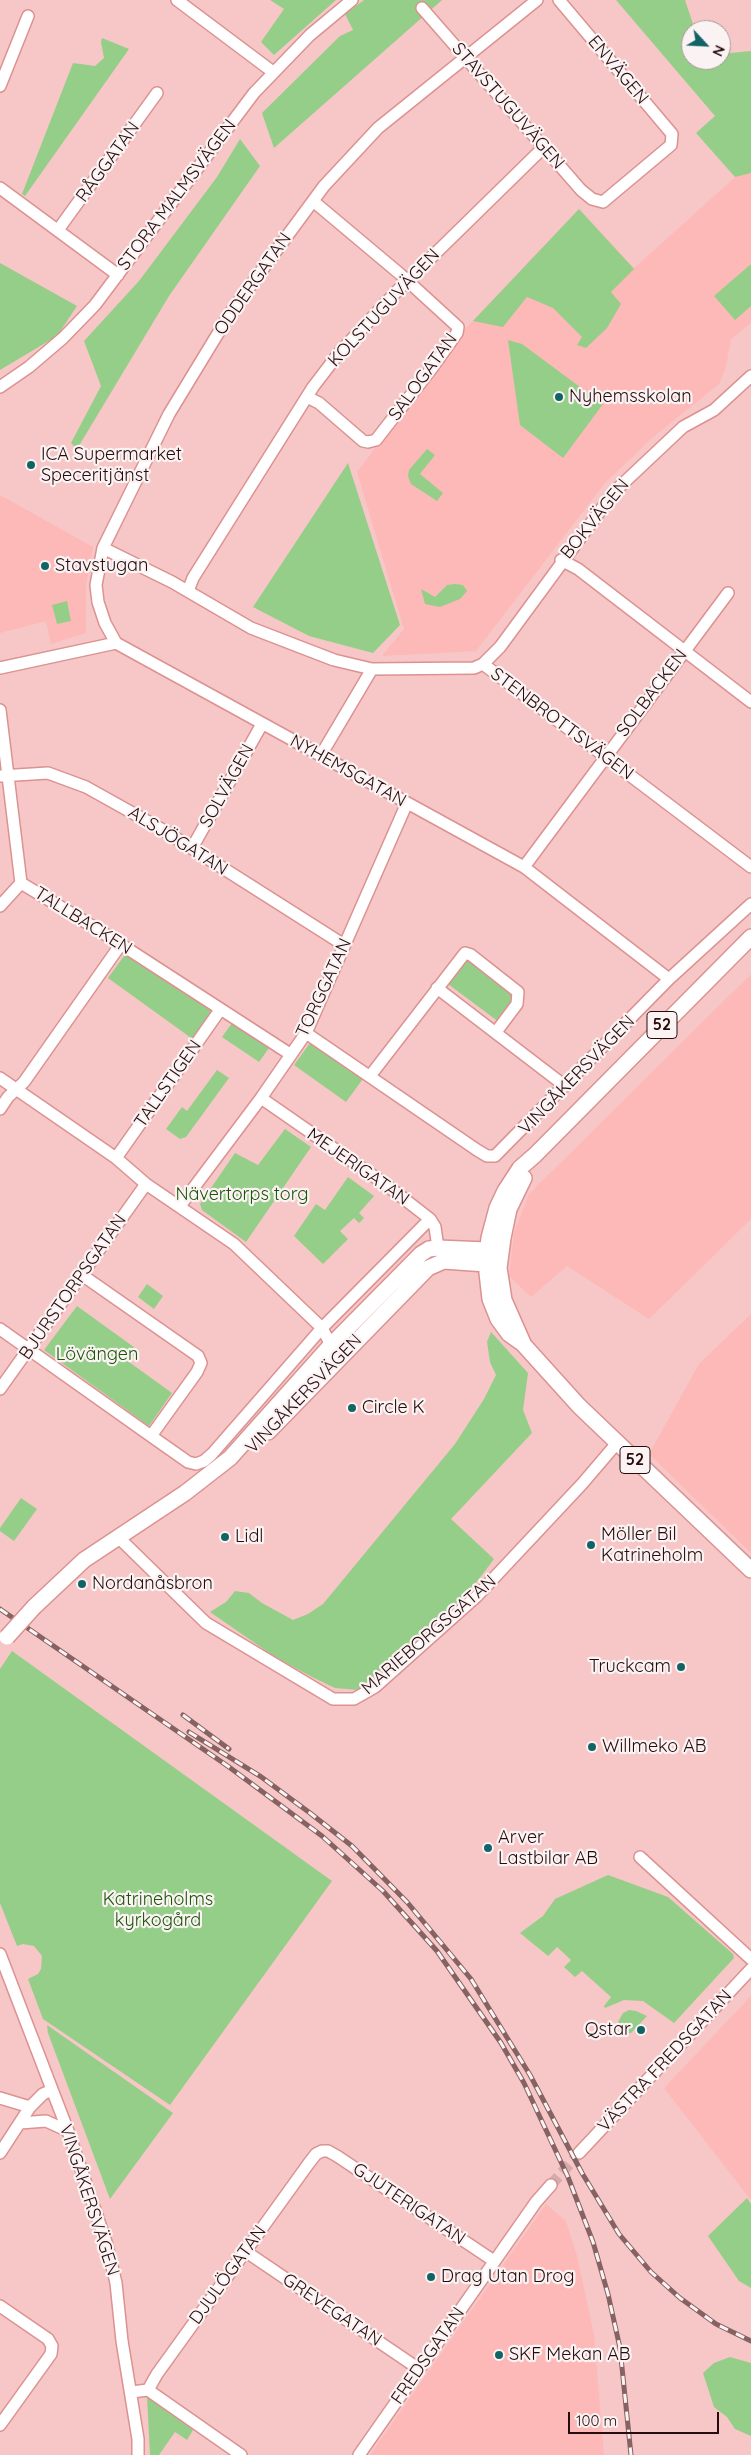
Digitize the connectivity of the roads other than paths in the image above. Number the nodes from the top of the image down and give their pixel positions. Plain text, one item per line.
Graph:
1 (177, 0) edge
2 (352, 0) edge
3 (537, 0) edge
4 (559, 0) edge
5 (422, 8) dead end
6 (28, 16) dead end
7 (464, 57) junction
8 (273, 72) junction
9 (0, 86) edge
10 (157, 93) dead end
11 (544, 147) junction
12 (0, 188) edge
13 (313, 201) junction
14 (596, 202) joint
15 (58, 230) junction
16 (118, 275) junction
17 (408, 281) junction
18 (751, 376) edge
19 (0, 387) edge
20 (307, 396) junction
21 (103, 548) junction
22 (561, 560) junction
23 (188, 591) junction
24 (728, 593) dead end
25 (116, 643) junction
26 (684, 651) junction
27 (483, 664) junction
28 (0, 668) edge
29 (372, 669) junction
30 (751, 702) edge
31 (0, 710) edge
32 (262, 724) junction
33 (321, 755) junction
34 (605, 757) junction
35 (4, 775) edge
36 (407, 803) junction
37 (192, 848) junction
38 (524, 867) junction
39 (751, 868) edge
40 (21, 883) junction
41 (751, 904) edge
42 (0, 906) edge
43 (751, 937) edge
44 (121, 944) junction
45 (344, 945) junction
46 (670, 979) junction
47 (437, 988) junction
48 (220, 1010) junction
49 (496, 1032) junction
50 (306, 1033) junction
51 (290, 1054) junction
52 (370, 1076) junction
53 (0, 1078) edge
54 (565, 1086) junction
55 (16, 1090) junction
56 (261, 1098) junction
57 (0, 1108) edge
58 (116, 1158) junction
59 (146, 1184) junction
60 (180, 1206) junction
61 (430, 1219) junction
62 (438, 1255) junction
63 (491, 1257) junction
64 (82, 1275) junction
65 (322, 1328) junction
66 (0, 1329) edge
67 (28, 1350) junction
68 (336, 1351) junction
69 (0, 1389) edge
70 (151, 1436) junction
71 (617, 1443) junction
72 (119, 1538) junction
73 (751, 1570) edge
74 (3, 1641) edge
75 (640, 1857) dead end
76 (0, 1954) edge
77 (751, 1959) edge
78 (751, 1969) edge
79 (52, 2090) junction
80 (0, 2098) edge
81 (30, 2107) junction
82 (20, 2123) junction
83 (68, 2131) junction
84 (323, 2151) joint
85 (0, 2153) edge
86 (579, 2154) tunnel mouth
87 (551, 2185) tunnel mouth
88 (245, 2251) junction
89 (494, 2261) junction
90 (0, 2306) edge
91 (419, 2369) junction
92 (148, 2390) junction
93 (131, 2392) junction
94 (0, 2425) edge
95 (138, 2455) edge
96 (241, 2455) edge
97 (359, 2455) edge

1 - 8 street
2 - 8 street, STORA MALMSVÄGEN
3 - 7 street, ODDERGATAN
4 - 14 street, ENVÄGEN
5 - 7 street, STAVSTUGUVÄGEN
6 - 9 street
7 - 11 street, STAVSTUGUVÄGEN
7 - 13 street, ODDERGATAN
8 - 16 street, STORA MALMSVÄGEN
10 - 15 street, RÅGGATAN
11 - 14 street, STAVSTUGUVÄGEN
11 - 17 street, KOLSTUGUVÄGEN
12 - 15 street
13 - 17 street, SALOGATAN
13 - 21 street, ODDERGATAN
15 - 16 street
16 - 19 street, STORA MALMSVÄGEN
17 - 20 street, KOLSTUGUVÄGEN
17 - 20 street, SALOGATAN
18 - 22 street, BOKVÄGEN
20 - 23 street, KOLSTUGUVÄGEN
21 - 23 street, STENBROTTSVÄGEN
21 - 25 street, ODDERGATAN
22 - 26 street
22 - 27 street, BOKVÄGEN
23 - 29 street, STENBROTTSVÄGEN
24 - 26 street, SOLBACKEN
25 - 28 street
25 - 32 street, NYHEMSGATAN
26 - 30 street
26 - 34 street, SOLBACKEN
27 - 29 street, STENBROTTSVÄGEN
27 - 34 street, STENBROTTSVÄGEN
29 - 33 street
31 - 35 street, TALLBACKEN
32 - 33 street, NYHEMSGATAN
32 - 37 street, SOLVÄGEN
33 - 36 street, NYHEMSGATAN
34 - 38 street, SOLBACKEN
34 - 39 street, STENBROTTSVÄGEN
35 - 37 street, ALSJÖGATAN
35 - 40 street, TALLBACKEN
36 - 38 street, NYHEMSGATAN
36 - 45 street, TORGGATAN
37 - 45 street, ALSJÖGATAN
38 - 46 street, NYHEMSGATAN
40 - 42 street
40 - 44 street, TALLBACKEN
41 - 46 street, VINGÅKERSVÄGEN
43 - 63 main road, VINGÅKERSVÄGEN / 52
44 - 48 street, TALLBACKEN
44 - 55 street
45 - 50 street, TORGGATAN
46 - 54 street, VINGÅKERSVÄGEN
47 - 49 street
47 - 49 street
47 - 52 street
48 - 51 street, TALLBACKEN
48 - 58 street, TALLSTIGEN
49 - 54 street
50 - 51 street, TORGGATAN
50 - 52 street
51 - 56 street, TORGGATAN
52 - 54 street, VINGÅKERSVÄGEN
53 - 55 street
55 - 57 street
55 - 58 street
56 - 60 street, TORGGATAN
56 - 61 street, MEJERIGATAN
58 - 59 street
59 - 60 street
59 - 64 street, BJURSTORPSGATAN
60 - 65 street
61 - 62 street
61 - 65 street, VINGÅKERSVÄGEN
62 - 63 main road, VINGÅKERSVÄGEN
62 - 68 main road, VINGÅKERSVÄGEN
63 - 71 main road, 52
64 - 67 street, BJURSTORPSGATAN
64 - 70 street
65 - 68 street, VINGÅKERSVÄGEN
65 - 70 street, VINGÅKERSVÄGEN
66 - 67 street, VINGÅKERSVÄGEN
67 - 69 street, BJURSTORPSGATAN
67 - 70 street, VINGÅKERSVÄGEN
68 - 72 main road, VINGÅKERSVÄGEN
71 - 72 street, MARIEBORGSGATAN
71 - 73 main road, 52
72 - 74 main road, VINGÅKERSVÄGEN, bridge
75 - 77 street
76 - 79 street, VINGÅKERSVÄGEN
78 - 86 street, VÄSTRA FREDSGATAN
79 - 81 street
79 - 83 street, VINGÅKERSVÄGEN
80 - 81 street
81 - 82 street
82 - 83 street
82 - 85 street
83 - 93 street, VINGÅKERSVÄGEN
84 - 88 street, DJULÖGATAN
84 - 89 street, GJUTERIGATAN
87 - 89 street, FREDSGATAN
88 - 91 street, GREVEGATAN
88 - 92 street, DJULÖGATAN
89 - 91 street, FREDSGATAN
90 - 94 street
91 - 97 street, FREDSGATAN
92 - 93 street
92 - 96 street
93 - 95 street, VINGÅKERSVÄGEN

